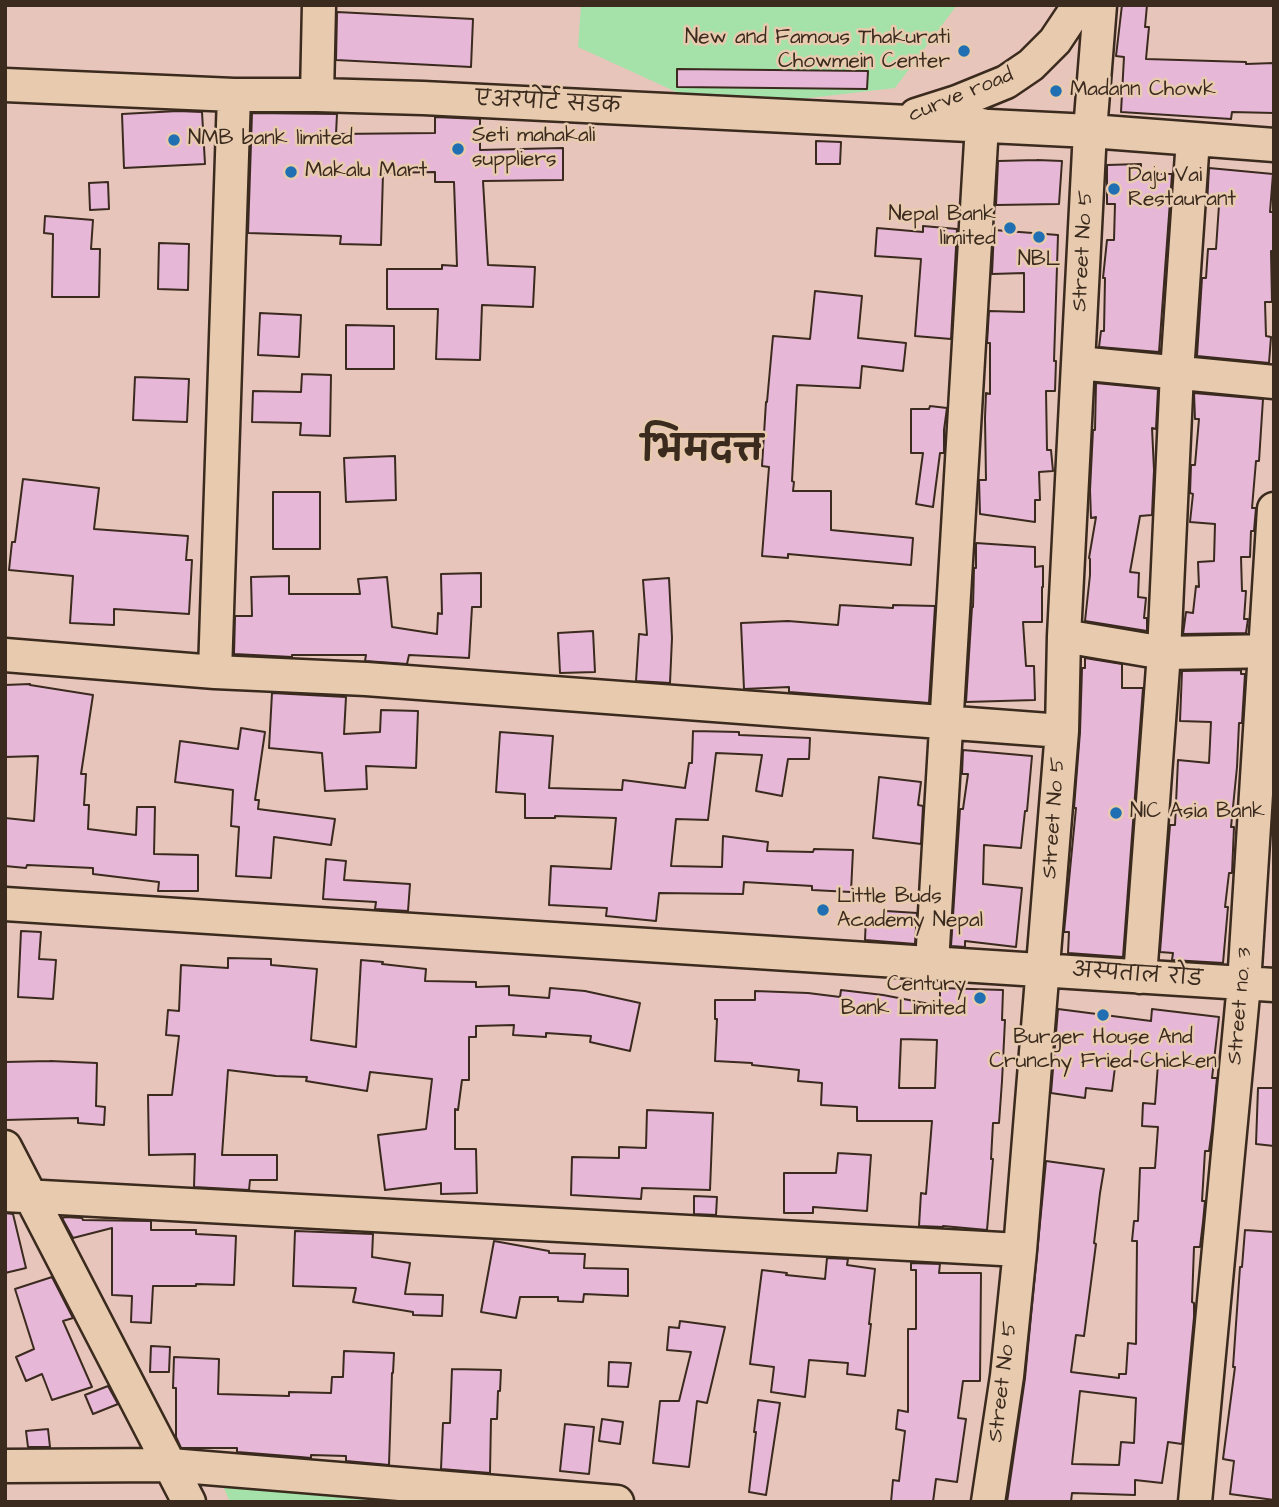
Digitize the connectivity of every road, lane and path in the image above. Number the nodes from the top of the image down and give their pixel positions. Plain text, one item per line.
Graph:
1 (319, 5) edge
2 (1079, 5) edge
3 (1100, 5) edge
4 (5, 85) edge
5 (234, 94) junction
6 (317, 95) junction
7 (895, 121) junction
8 (982, 125) junction
9 (1090, 131) junction
10 (1193, 139) junction
11 (1274, 145) edge
12 (1078, 363) junction
13 (1177, 372) junction
14 (1274, 382) edge
15 (1274, 509) edge
16 (1063, 636) junction
17 (1269, 651) edge
18 (1164, 653) junction
19 (5, 655) edge
20 (215, 672) junction
21 (946, 722) junction
22 (1062, 731) junction
23 (5, 904) edge
24 (932, 963) junction
25 (1043, 970) junction
26 (1140, 976) junction
27 (1259, 985) edge
28 (5, 1147) edge
29 (18, 1195) edge
30 (1020, 1250) junction
31 (170, 1465) junction
32 (5, 1466) edge
33 (188, 1502) edge
34 (617, 1502) edge
35 (988, 1502) edge
36 (1195, 1502) edge

1 - 6 street
2 - 7 street, curve road
3 - 9 street, Street No 5
4 - 5 street, एअरपोर्ट सडक
5 - 6 street, एअरपोर्ट सडक
5 - 20 street
6 - 7 street, एअरपोर्ट सडक
7 - 8 street, एअरपोर्ट सडक
8 - 9 street, एअरपोर्ट सडक
8 - 21 street
9 - 10 street, एअरपोर्ट सडक
9 - 12 street, Street No 5
10 - 11 street, एअरपोर्ट सडक
10 - 13 street
12 - 13 street
12 - 16 street, Street No 5
13 - 14 street
13 - 18 street
15 - 17 street, Street no. 3
16 - 18 street
16 - 22 street, Street No 5
17 - 18 street
17 - 27 street, Street no. 3
18 - 26 street
19 - 20 street
20 - 21 street
21 - 22 street
21 - 24 street
22 - 25 street, Street No 5
23 - 24 street, अस्पताल रोड
24 - 25 street, अस्पताल रोड
25 - 26 street, अस्पताल रोड
25 - 30 street, Street No 5
26 - 27 street, अस्पताल रोड
27 - 36 street, Street no. 3
28 - 29 street
29 - 30 street
29 - 31 street
30 - 35 street, Street No 5
31 - 32 street
31 - 33 street
31 - 34 street

